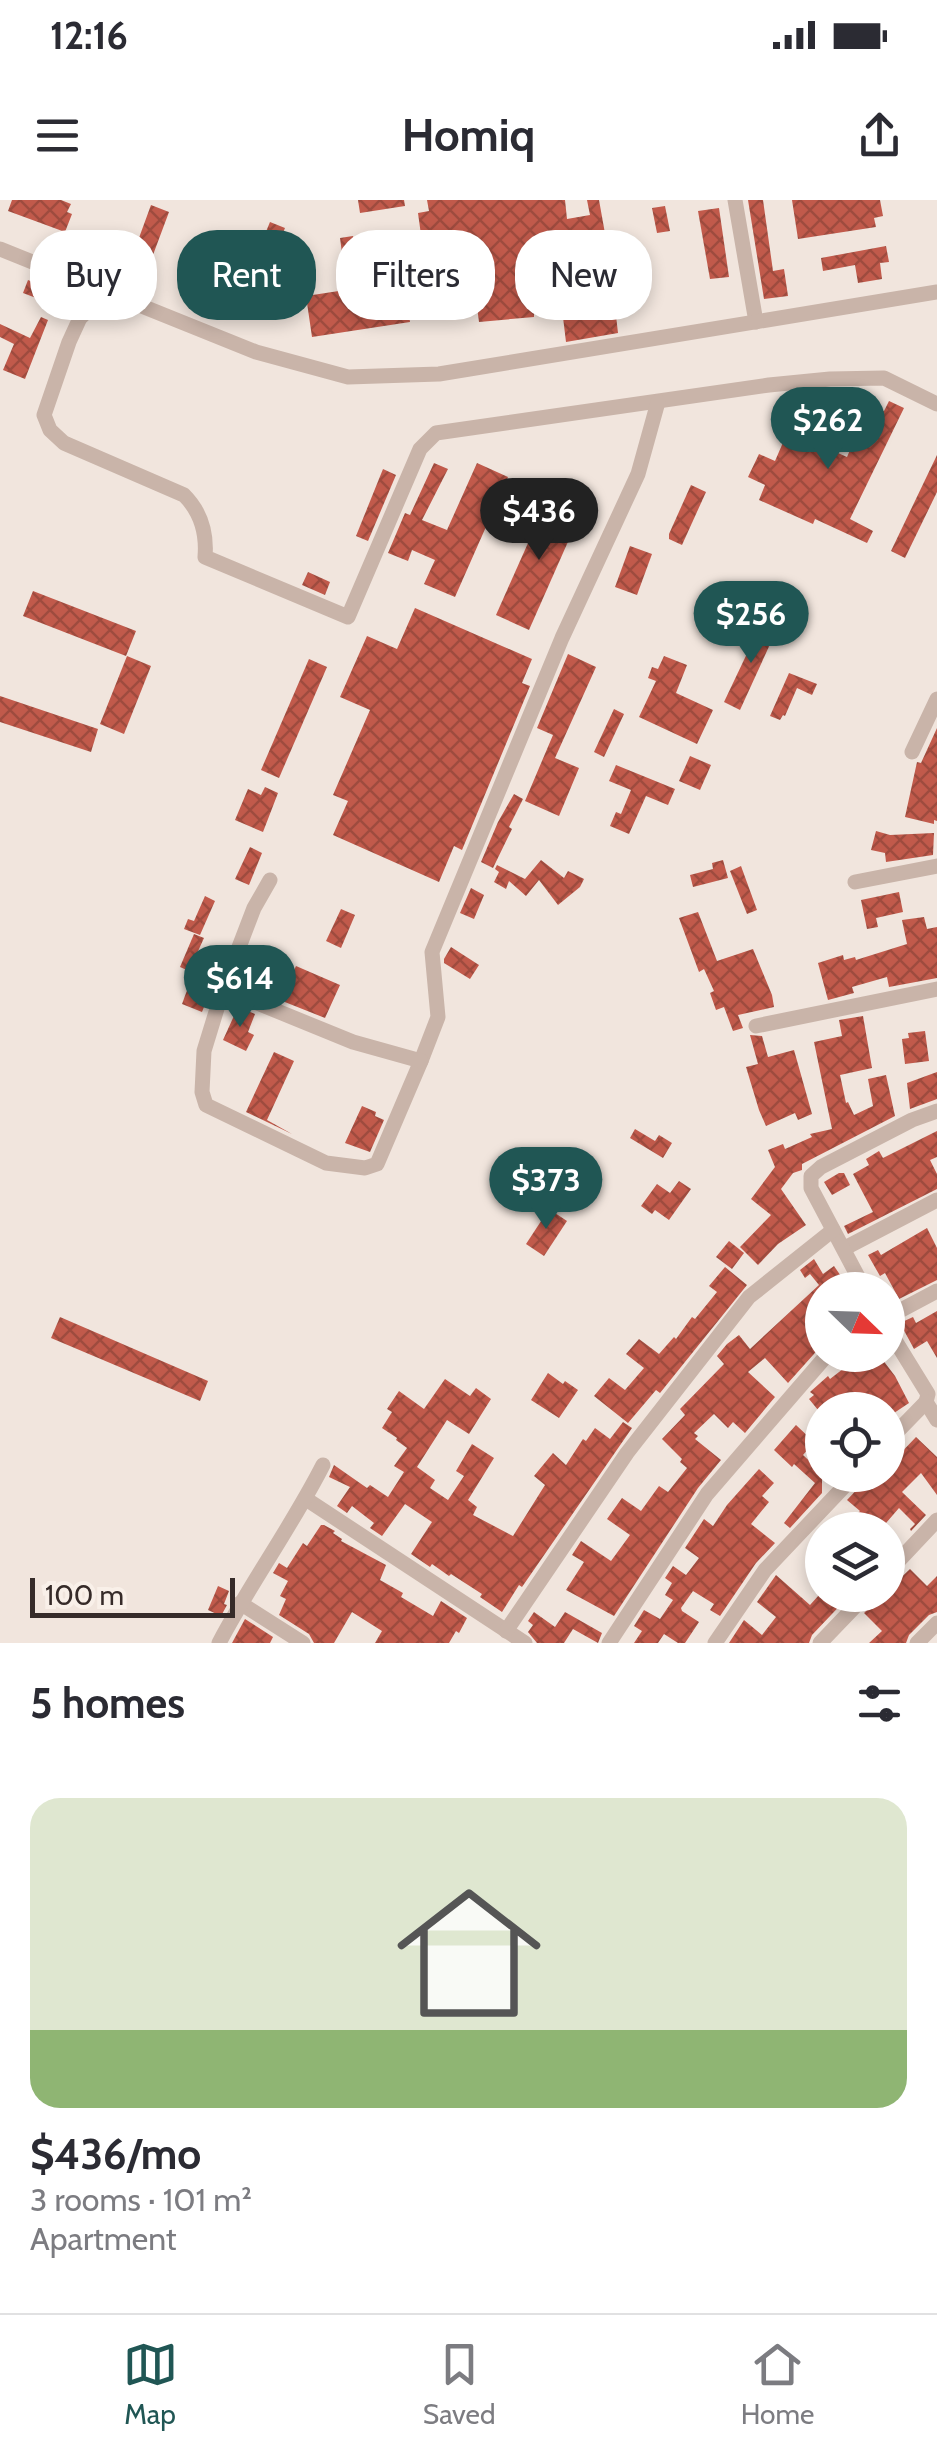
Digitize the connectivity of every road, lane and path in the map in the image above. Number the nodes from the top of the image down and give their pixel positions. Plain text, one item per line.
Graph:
1 (735, 200) edge
2 (0, 249) edge
3 (30, 261) edge
4 (937, 292) edge
5 (157, 311) edge
6 (79, 320) edge
7 (756, 322) junction
8 (658, 402) junction
9 (937, 404) edge
10 (937, 699) edge
11 (912, 752) dead end
12 (937, 866) edge
13 (270, 880) dead end
14 (854, 882) dead end
15 (223, 989) junction
16 (937, 989) edge
17 (756, 1026) dead end
18 (422, 1061) junction
19 (937, 1111) edge
20 (937, 1200) edge
21 (832, 1230) junction
22 (845, 1248) junction
23 (857, 1272) edge
24 (937, 1291) edge
25 (905, 1308) edge
26 (905, 1356) edge
27 (812, 1372) edge
28 (930, 1395) edge
29 (937, 1420) edge
30 (905, 1422) edge
31 (323, 1465) dead end
32 (838, 1492) edge
33 (306, 1499) junction
34 (937, 1520) edge
35 (905, 1554) edge
36 (240, 1603) junction
37 (850, 1612) edge
38 (937, 1623) edge
39 (506, 1632) junction
40 (220, 1643) edge
41 (303, 1643) edge
42 (525, 1643) edge
43 (609, 1643) edge
44 (715, 1643) edge
45 (820, 1643) edge
46 (917, 1643) edge

1 - 7 street
2 - 3 street
4 - 7 street
5 - 7 street
6 - 8 street
8 - 9 street
8 - 18 street
10 - 11 street
12 - 14 street
13 - 15 street
15 - 18 street
15 - 18 street
16 - 17 street
19 - 21 street
20 - 22 street
21 - 22 street
21 - 39 street
22 - 23 street
24 - 25 street
26 - 28 street
27 - 43 street
28 - 29 street
28 - 30 street
31 - 33 street
32 - 44 street
33 - 36 street
33 - 39 street
34 - 35 street
36 - 40 street
36 - 41 street
37 - 45 street
38 - 46 street
39 - 42 street

